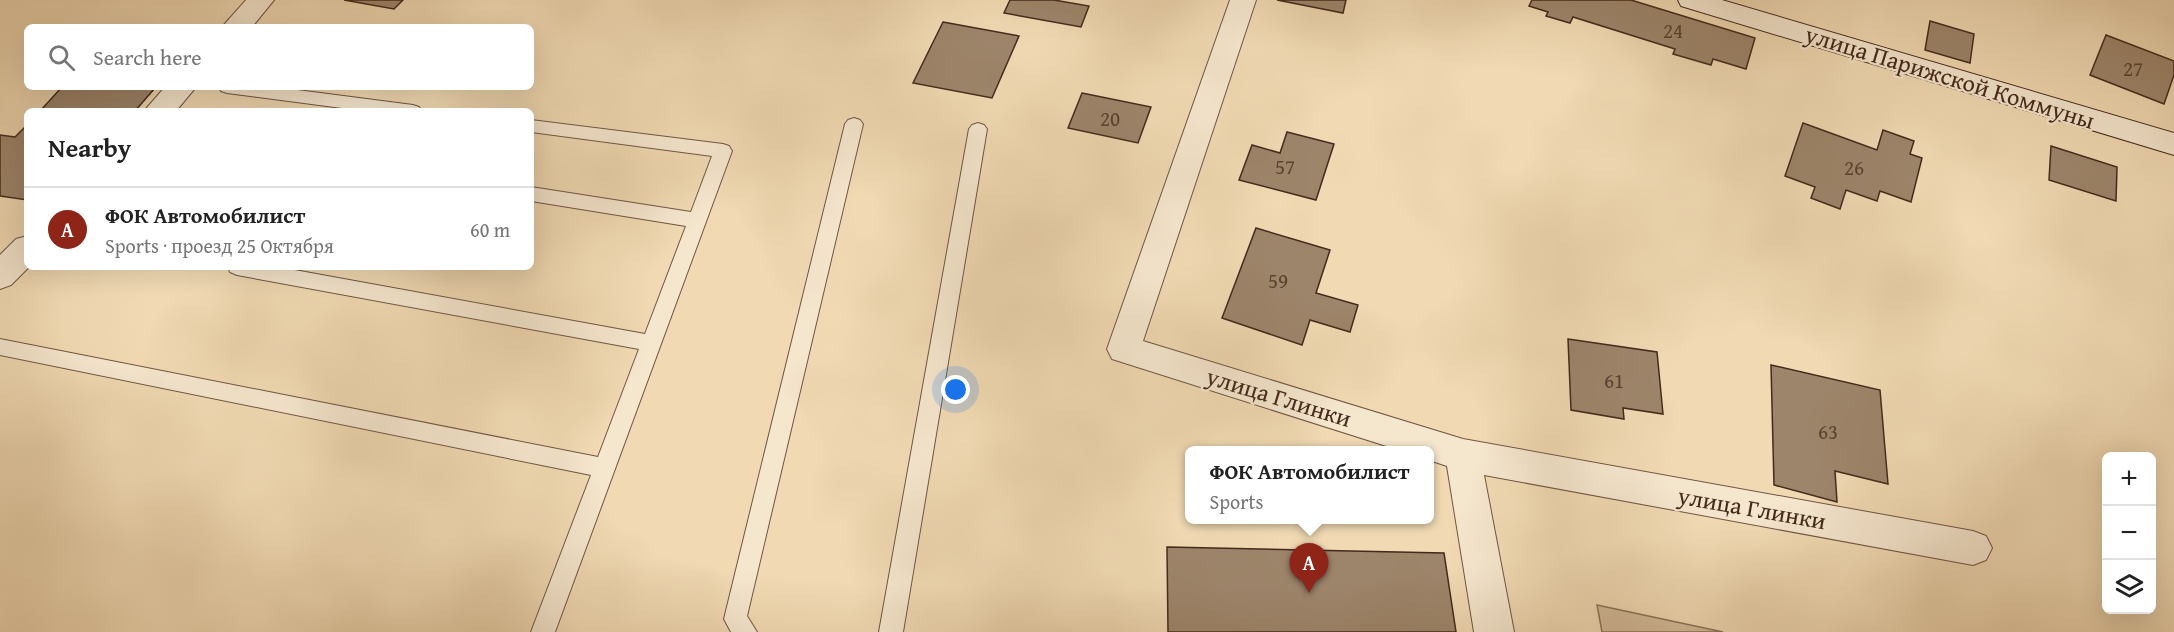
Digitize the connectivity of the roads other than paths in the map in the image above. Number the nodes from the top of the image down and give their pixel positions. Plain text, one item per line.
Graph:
1 (261, 0) edge
2 (1243, 0) edge
3 (1691, 0) edge
4 (239, 24) edge
5 (179, 90) edge
6 (250, 90) edge
7 (162, 108) edge
8 (390, 108) edge
9 (854, 124) dead end
10 (534, 126) edge
11 (978, 129) dead end
12 (2174, 144) edge
13 (534, 194) edge
14 (696, 220) junction
15 (24, 251) edge
16 (254, 270) edge
17 (0, 276) edge
18 (651, 342) junction
19 (0, 347) edge
20 (1463, 455) junction
21 (604, 468) junction
22 (1973, 548) dead end
23 (543, 632) edge
24 (745, 632) edge
25 (891, 632) edge
26 (1494, 632) edge

1 - 4 street
2 - 20 street, улица Глинки
3 - 12 street, улица Парижской Коммуны
5 - 7 street
6 - 8 lane
9 - 24 lane
10 - 14 lane
11 - 25 lane
13 - 14 lane
14 - 18 lane
15 - 17 street
16 - 18 lane
18 - 21 lane
19 - 21 lane
20 - 22 street, улица Глинки
20 - 26 street
21 - 23 lane

